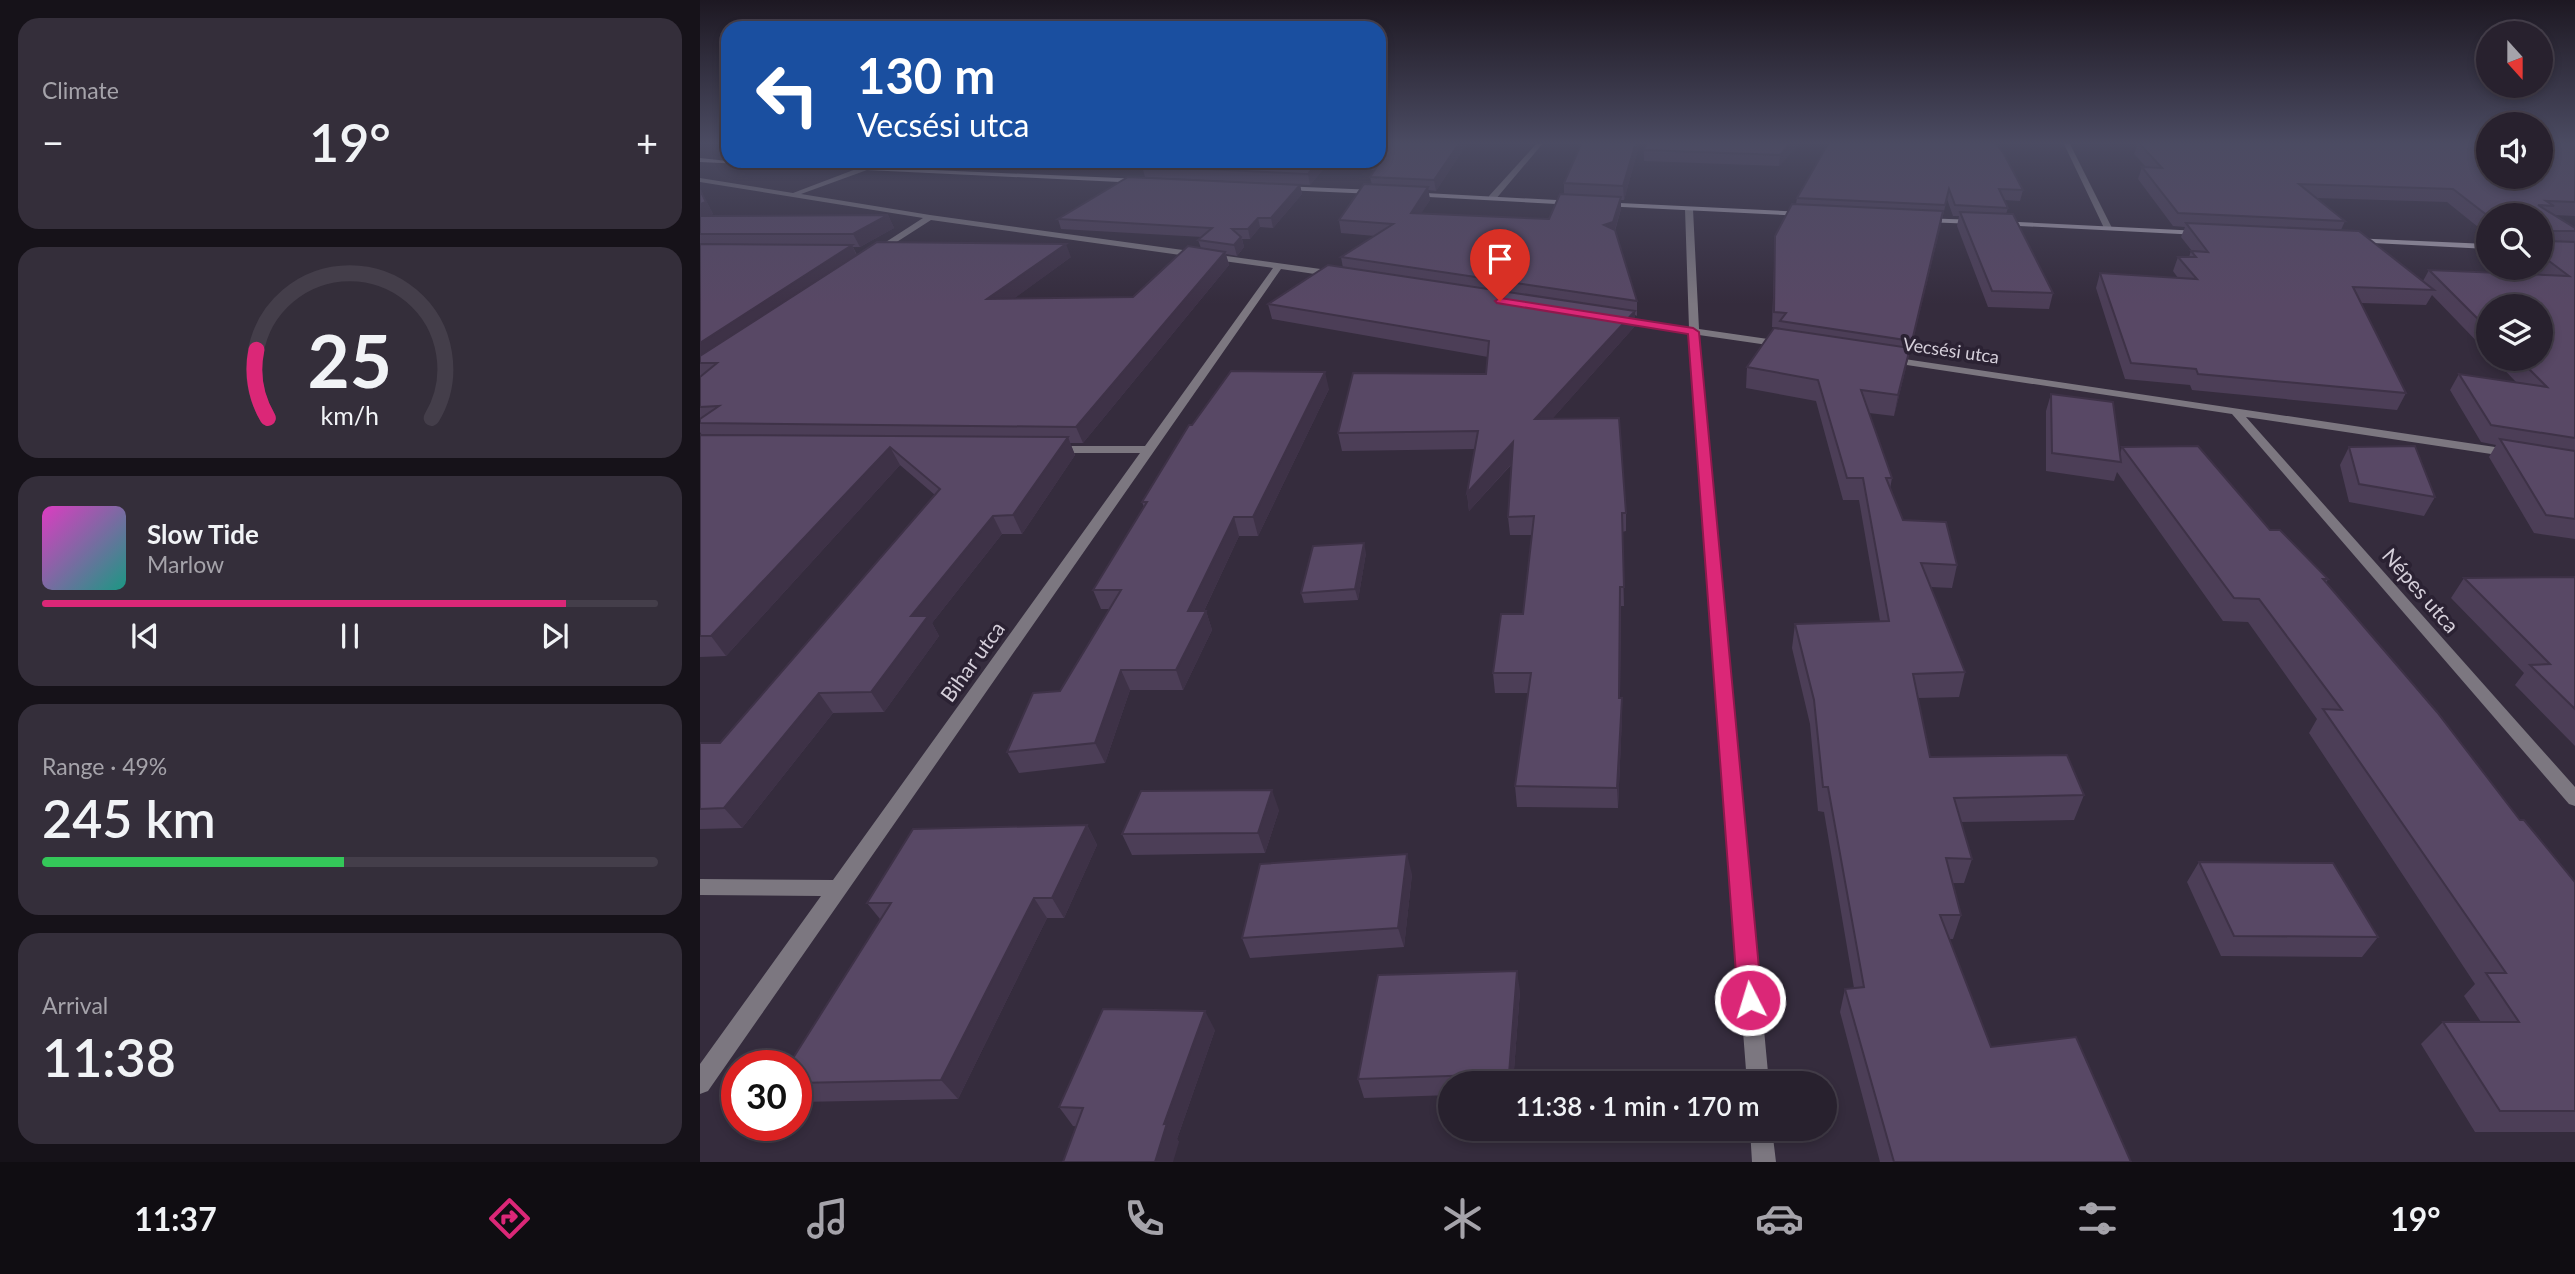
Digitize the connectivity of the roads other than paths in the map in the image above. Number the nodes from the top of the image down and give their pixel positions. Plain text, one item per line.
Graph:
1 (809, 196) edge
2 (1458, 196) edge
3 (2092, 196) edge
4 (1492, 198) joint
5 (1585, 203) edge
6 (1598, 204) edge
7 (1689, 209) junction
8 (1816, 215) edge
9 (930, 216) junction
10 (1913, 219) edge
11 (1983, 222) edge
12 (1997, 223) edge
13 (2108, 228) junction
14 (2217, 234) edge
15 (2339, 240) edge
16 (2476, 246) edge
17 (863, 257) edge
18 (1279, 266) junction
19 (1348, 277) edge
20 (1611, 318) edge
21 (1693, 332) junction
22 (1791, 346) edge
23 (1874, 358) edge
24 (2234, 410) junction
25 (1042, 449) edge
26 (1151, 450) junction
27 (2520, 455) edge
28 (2575, 799) edge
29 (700, 887) edge
30 (837, 888) junction
31 (1757, 1071) edge
32 (700, 1083) edge
33 (1762, 1141) edge
34 (1764, 1162) edge

1 - 9 street
2 - 4 main road
3 - 13 street
4 - 5 main road
6 - 7 main road
7 - 8 main road
7 - 21 street
9 - 17 street
9 - 18 street
10 - 11 main road
12 - 13 main road
13 - 14 main road
15 - 16 main road
18 - 19 street
18 - 26 street, Bihar utca
20 - 21 street
21 - 22 street
21 - 31 street
23 - 24 street, Vecsési utca
24 - 27 street, Vecsési utca
24 - 28 street, Népes utca
25 - 26 street
26 - 30 street, Bihar utca
29 - 30 street
30 - 32 street, Bihar utca
33 - 34 street

